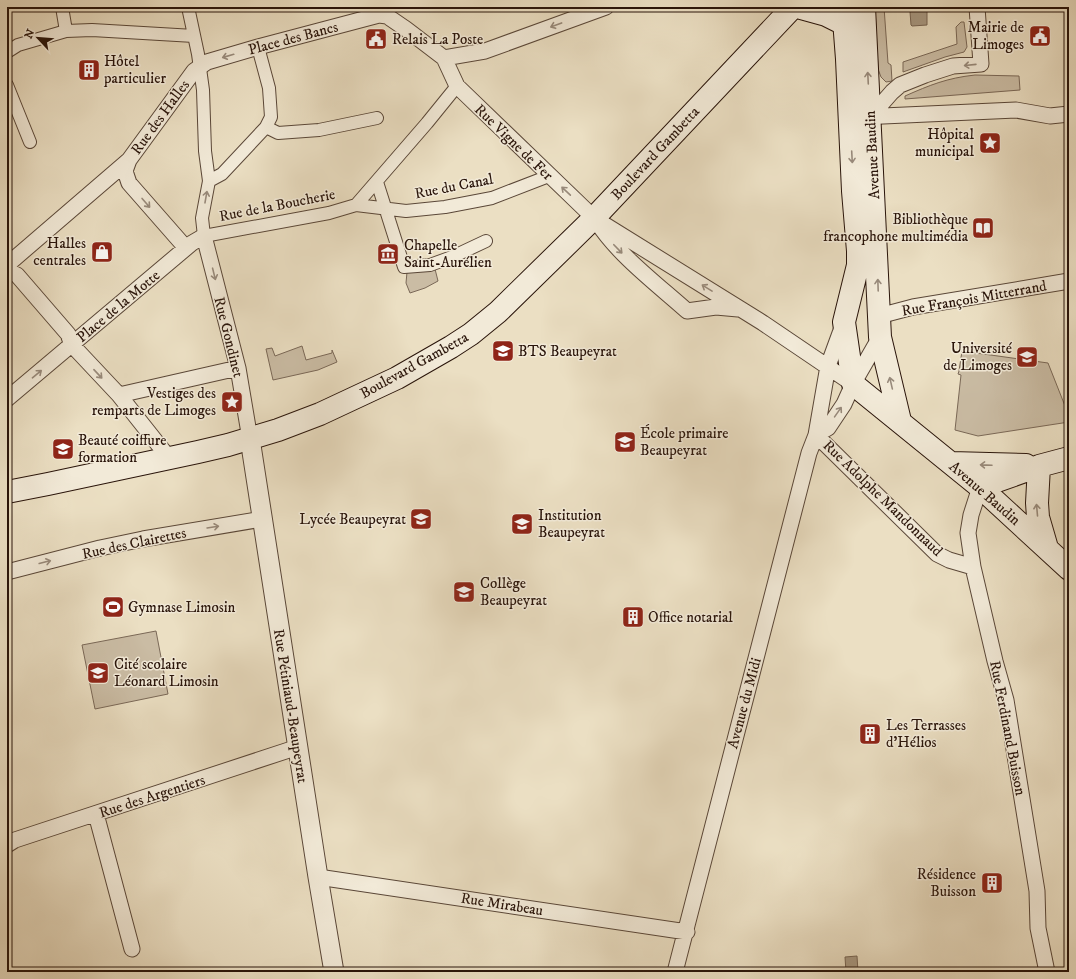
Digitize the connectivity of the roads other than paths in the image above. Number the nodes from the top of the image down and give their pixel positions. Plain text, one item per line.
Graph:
1 (62, 7) edge
2 (188, 7) edge
3 (606, 7) edge
4 (793, 7) edge
5 (797, 7) edge
6 (864, 7) edge
7 (977, 7) edge
8 (383, 12) edge
9 (844, 15) edge
10 (66, 31) junction
11 (194, 36) junction
12 (258, 47) junction
13 (7, 52) edge
14 (444, 58) junction
15 (200, 66) junction
16 (7, 85) edge
17 (457, 86) junction
18 (1069, 114) edge
19 (860, 117) junction
20 (377, 118) dead end
21 (266, 127) junction
22 (30, 142) dead end
23 (127, 165) junction
24 (549, 176) junction
25 (209, 181) junction
26 (377, 182) junction
27 (356, 205) junction
28 (386, 208) junction
29 (594, 218) junction
30 (204, 236) junction
31 (486, 242) dead end
32 (186, 248) junction
33 (7, 265) edge
34 (7, 270) edge
35 (1069, 281) edge
36 (740, 309) junction
37 (879, 316) junction
38 (844, 322) junction
39 (880, 337) junction
40 (72, 345) junction
41 (828, 366) junction
42 (238, 368) junction
43 (853, 384) junction
44 (119, 395) junction
45 (7, 399) edge
46 (900, 421) junction
47 (816, 435) junction
48 (250, 439) junction
49 (169, 458) junction
50 (1069, 458) edge
51 (951, 463) junction
52 (1039, 466) junction
53 (980, 487) junction
54 (7, 492) edge
55 (262, 519) junction
56 (1047, 548) junction
57 (973, 567) junction
58 (1069, 568) edge
59 (7, 572) edge
60 (298, 747) junction
61 (96, 814) junction
62 (7, 845) edge
63 (318, 877) junction
64 (686, 932) junction
65 (132, 949) dead end
66 (334, 972) edge
67 (676, 972) edge
68 (1046, 972) edge

1 - 10 street
2 - 11 street
3 -> 14 street
4 - 29 main road, Boulevard Gambetta
5 - 9 main road
19 -> 6 main road, Avenue Baudin
7 -> 19 street
8 - 12 street, Place des Bancs
8 - 14 street
9 - 19 main road, Avenue Baudin
10 - 11 street
10 - 13 street
11 - 15 street
12 -> 15 street, Place des Bancs
12 - 21 street
14 - 17 street, Rue Vigne de Fer
15 - 23 street, Rue des Halles
15 - 25 street
16 - 22 street
17 - 24 street, Rue Vigne de Fer
17 - 26 street
18 - 19 street
37 -> 19 main road, Avenue Baudin
19 -> 38 main road, Avenue Baudin
20 - 21 street
21 - 25 street
23 -> 32 street
23 - 33 street
24 - 28 street, Rue du Canal
29 -> 24 street, Rue Vigne de Fer
30 -> 25 street
26 - 27 street
26 - 28 street
27 - 28 street, Rue du Canal
27 - 30 street, Rue de la Boucherie
28 - 31 street
36 -> 29 street
29 -> 36 street
29 - 48 main road, Boulevard Gambetta
30 - 32 street, Place de la Motte
30 -> 42 street, Rue Gondinet
32 - 40 street, Place de la Motte
34 - 40 street, Place de la Motte
35 - 37 street, Rue François Mitterrand
36 - 41 street
37 - 39 main road, Avenue Baudin
38 - 41 street, Avenue Baudin
38 - 43 main road, Avenue Baudin
39 - 43 street
46 -> 39 main road, Avenue Baudin
40 -> 44 street
45 -> 40 street
41 - 43 street
41 - 47 street, Avenue du Midi
42 - 44 street
42 - 48 street, Rue Gondinet
43 - 46 main road, Avenue Baudin
47 -> 43 street
44 - 49 street
46 - 51 main road, Avenue Baudin
47 - 57 street, Rue Adolphe Mandonnaud
47 - 64 street, Avenue du Midi
48 - 49 main road, Boulevard Gambetta
48 - 55 street, Rue Pétiniaud-Beaupeyrat
49 - 54 main road, Boulevard Gambetta
50 - 52 main road
52 -> 51 main road
51 - 53 main road, Avenue Baudin
52 - 53 main road
56 -> 52 main road
53 - 56 main road, Avenue Baudin
53 - 57 street, Rue Ferdinand Buisson
59 -> 55 street, Rue des Clairettes
55 - 60 street, Rue Pétiniaud-Beaupeyrat
56 - 58 main road, Avenue Baudin
57 - 68 street, Rue Ferdinand Buisson
60 - 61 street, Rue des Argentiers
60 - 63 street, Rue Pétiniaud-Beaupeyrat
61 - 62 street, Rue des Argentiers
61 - 65 street
63 - 64 street, Rue Mirabeau
63 - 66 street, Rue Pétiniaud-Beaupeyrat
64 - 67 street, Avenue du Midi

